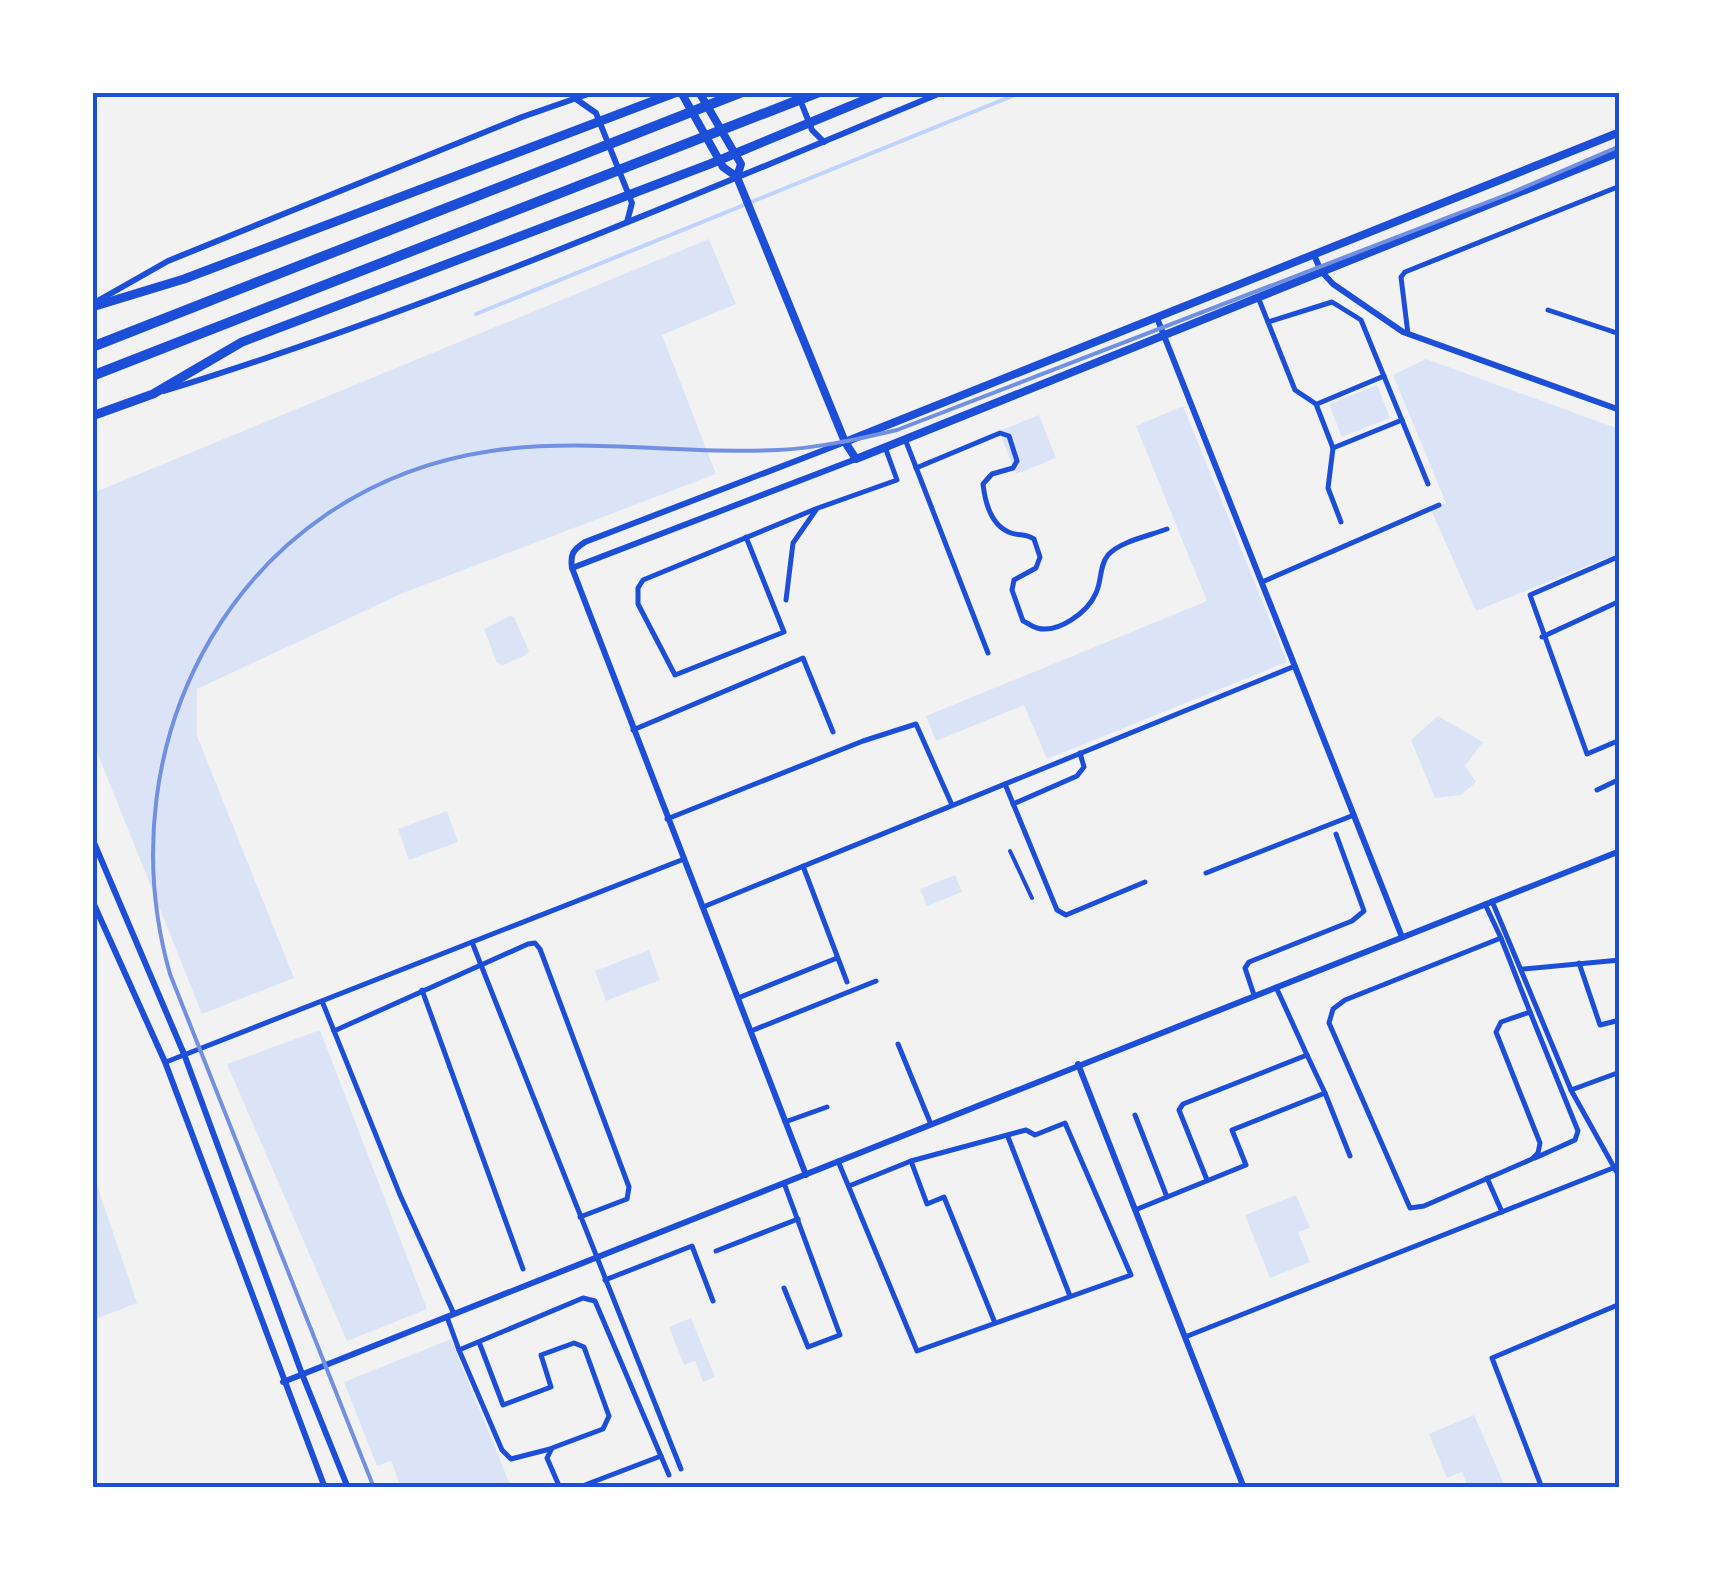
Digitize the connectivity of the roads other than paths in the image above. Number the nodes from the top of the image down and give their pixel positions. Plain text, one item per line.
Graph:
1 (594, 92) edge
2 (679, 92) edge
3 (698, 92) edge
4 (819, 92) edge
5 (884, 92) edge
6 (943, 92) edge
7 (739, 94) edge
8 (576, 98) junction
9 (799, 98) edge
10 (1620, 132) edge
11 (824, 142) junction
12 (1620, 152) edge
13 (737, 178) junction
14 (1620, 186) edge
15 (1481, 187) junction
16 (1489, 204) junction
17 (627, 223) junction
18 (1314, 255) junction
19 (1322, 272) junction
20 (1258, 297) junction
21 (92, 305) edge
22 (1548, 310) dead end
23 (1157, 318) junction
24 (1268, 322) junction
25 (1408, 334) junction
26 (1620, 334) edge
27 (1162, 335) junction
28 (92, 347) edge
29 (92, 376) edge
30 (1384, 376) junction
31 (153, 394) junction
32 (1316, 404) junction
33 (1620, 410) edge
34 (92, 416) edge
35 (1402, 420) junction
36 (905, 439) junction
37 (845, 442) junction
38 (885, 447) junction
39 (1333, 448) junction
40 (856, 459) junction
41 (916, 468) junction
42 (1428, 484) dead end
43 (1439, 506) dead end
44 (818, 508) junction
45 (1340, 522) dead end
46 (1167, 529) dead end
47 (746, 537) junction
48 (1620, 556) edge
49 (572, 568) junction
50 (1262, 582) junction
51 (786, 600) dead end
52 (1620, 602) edge
53 (1542, 637) junction
54 (988, 653) dead end
55 (1295, 666) junction
56 (633, 730) junction
57 (834, 732) dead end
58 (1620, 740) edge
59 (1080, 753) junction
60 (1620, 780) edge
61 (1005, 784) junction
62 (1597, 790) dead end
63 (1014, 804) junction
64 (952, 806) junction
65 (1354, 815) junction
66 (667, 819) junction
67 (1336, 834) dead end
68 (93, 842) edge
69 (1620, 851) edge
70 (1010, 852) dead end
71 (684, 859) junction
72 (803, 866) junction
73 (1206, 872) dead end
74 (1144, 882) dead end
75 (1032, 898) dead end
76 (92, 900) edge
77 (1488, 903) junction
78 (703, 907) junction
79 (1402, 937) junction
80 (1500, 938) junction
81 (472, 942) junction
82 (837, 958) junction
83 (1620, 960) edge
84 (1580, 963) junction
85 (481, 966) junction
86 (1523, 969) junction
87 (876, 981) dead end
88 (847, 982) dead end
89 (1276, 987) junction
90 (422, 990) junction
91 (1254, 995) junction
92 (738, 998) junction
93 (322, 1000) junction
94 (1530, 1012) junction
95 (1620, 1020) edge
96 (334, 1031) junction
97 (751, 1031) junction
98 (898, 1044) dead end
99 (184, 1054) junction
100 (1306, 1056) junction
101 (164, 1062) junction
102 (1078, 1064) junction
103 (1619, 1073) edge
104 (1571, 1090) junction
105 (1325, 1093) junction
106 (827, 1107) dead end
107 (1135, 1115) dead end
108 (786, 1122) junction
109 (930, 1122) junction
110 (1008, 1136) junction
111 (1350, 1156) dead end
112 (1532, 1159) junction
113 (838, 1161) junction
114 (911, 1162) junction
115 (1613, 1168) junction
116 (806, 1175) junction
117 (1487, 1178) junction
118 (1620, 1178) edge
119 (1208, 1180) junction
120 (784, 1183) junction
121 (849, 1186) junction
122 (1167, 1197) junction
123 (1135, 1210) junction
124 (1502, 1212) junction
125 (580, 1217) junction
126 (798, 1219) junction
127 (716, 1252) dead end
128 (596, 1258) junction
129 (523, 1268) dead end
130 (605, 1280) junction
131 (784, 1288) dead end
132 (1070, 1296) junction
133 (713, 1301) dead end
134 (1620, 1304) edge
135 (450, 1316) junction
136 (996, 1324) junction
137 (1185, 1337) junction
138 (478, 1342) junction
139 (460, 1350) junction
140 (302, 1374) junction
141 (283, 1382) junction
142 (552, 1448) junction
143 (661, 1456) junction
144 (681, 1469) dead end
145 (669, 1475) dead end
146 (325, 1488) edge
147 (348, 1488) edge
148 (560, 1488) edge
149 (577, 1488) edge
150 (1244, 1488) edge
151 (1542, 1488) edge

1 - 8 street
2 - 13 main road
2 - 21 highway
3 - 13 main road
4 - 9 highway
5 - 31 highway
6 - 11 street
7 - 28 highway
8 - 17 street
8 - 21 street
9 - 11 street
9 - 29 highway
10 - 15 main road
11 - 13 street
12 - 16 main road
13 - 17 street
13 - 37 main road
14 - 25 street
15 - 16 main road
15 - 18 main road
16 - 19 main road
17 - 31 street
18 - 19 street
18 - 23 main road
19 - 20 main road
19 - 25 street
20 - 24 street
20 - 27 main road
22 - 26 street
23 - 27 street
23 - 37 main road
24 - 30 street
24 - 32 street
25 - 33 street
27 - 36 main road
27 - 50 street
30 - 32 street
30 - 35 street
31 - 34 highway
32 - 39 street
35 - 39 street
35 - 42 street
36 - 38 main road
36 - 41 street
37 - 40 main road
37 - 49 street
38 - 40 main road
38 - 44 street
39 - 45 street
40 - 49 street
41 - 46 street
41 - 54 street
43 - 50 street
44 - 47 street
44 - 51 street
47 - 47 street
48 - 53 street
49 - 56 street
50 - 55 street
52 - 53 street
53 - 58 street
55 - 59 street
55 - 65 street
56 - 57 street
56 - 66 street
59 - 61 street
59 - 63 street
60 - 62 street
61 - 63 street
61 - 64 street
63 - 74 street
64 - 66 street
64 - 72 street
65 - 73 street
65 - 79 street
66 - 71 street
67 - 91 street
68 - 99 street
69 - 77 street
70 - 75 street
71 - 78 street
71 - 81 street
72 - 78 street
72 - 82 street
76 - 101 street
77 - 79 street
77 - 80 street
77 - 86 street
78 - 92 street
79 - 89 street
80 - 94 street
80 - 117 street
81 - 85 street
81 - 93 street
82 - 88 street
82 - 92 street
83 - 84 street
84 - 86 street
84 - 95 street
85 - 90 street
85 - 125 street
85 - 125 street
86 - 104 street
87 - 97 street
89 - 91 street
89 - 100 street
90 - 96 street
90 - 129 street
91 - 102 street
92 - 97 street
93 - 96 street
93 - 99 street
94 - 112 street
94 - 112 street
96 - 135 street
97 - 108 street
98 - 109 street
99 - 101 street
99 - 140 street
100 - 105 street
100 - 119 street
101 - 141 street
102 - 109 street
102 - 123 street
103 - 104 street
104 - 115 street
105 - 111 street
105 - 119 street
106 - 108 street
107 - 122 street
108 - 116 street
109 - 113 street
110 - 114 street
110 - 132 street
110 - 132 street
112 - 117 street
113 - 116 street
113 - 121 street
114 - 121 street
114 - 136 street
115 - 118 street
115 - 124 street
116 - 120 street
117 - 124 street
119 - 122 street
120 - 126 street
120 - 128 street
121 - 136 street
122 - 123 street
123 - 137 street
124 - 137 street
125 - 128 street
126 - 127 street
126 - 131 street
128 - 130 street
128 - 135 street
130 - 133 street
130 - 144 street
132 - 136 street
134 - 151 street
135 - 139 street
135 - 140 street
137 - 150 street
138 - 139 street
138 - 142 street
138 - 143 street
139 - 142 street
140 - 141 street
140 - 147 street
141 - 146 street
142 - 148 street
143 - 145 street
143 - 149 street

